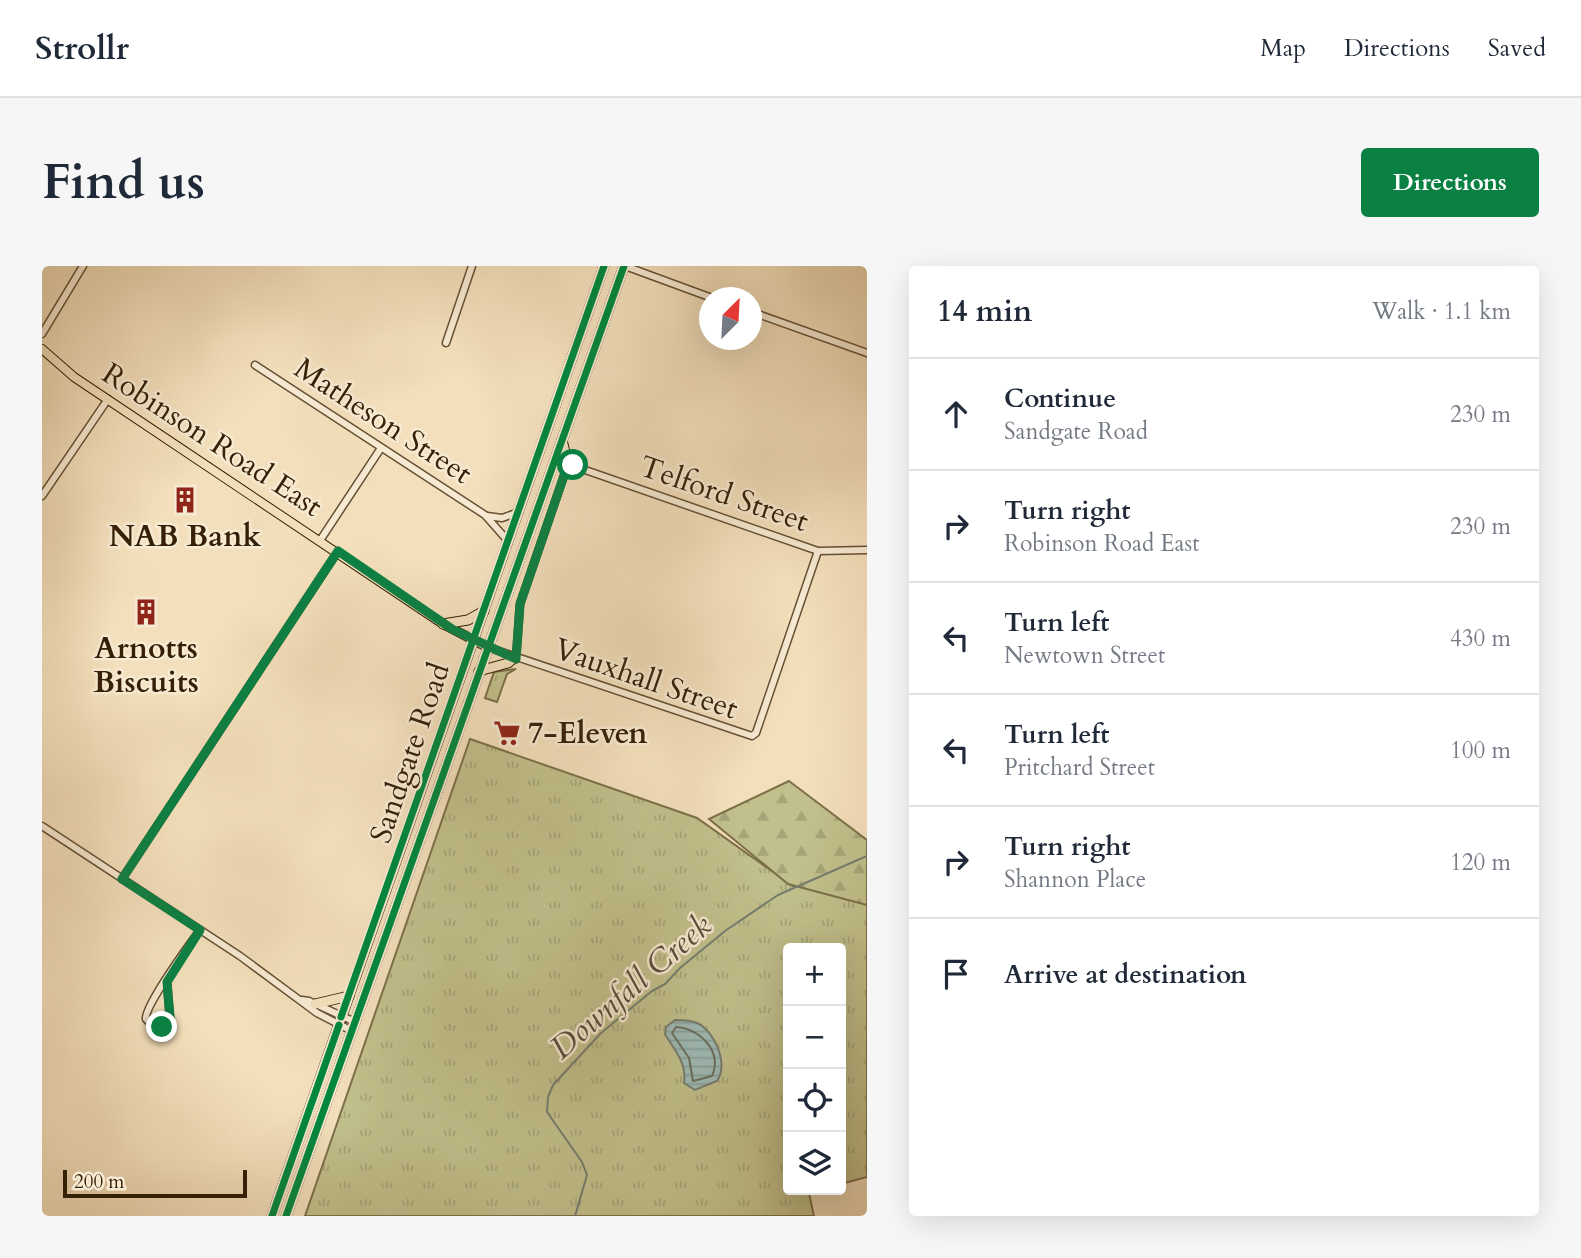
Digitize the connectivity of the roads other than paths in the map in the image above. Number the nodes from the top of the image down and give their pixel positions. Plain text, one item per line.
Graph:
1 (83, 266) edge
2 (472, 266) edge
3 (604, 266) edge
4 (624, 266) edge
5 (643, 269) edge
6 (699, 293) edge
7 (762, 316) edge
8 (44, 324) edge
9 (42, 334) edge
10 (446, 343) dead end
11 (42, 349) edge
12 (867, 353) edge
13 (42, 358) edge
14 (54, 362) junction
15 (255, 365) dead end
16 (108, 398) junction
17 (562, 440) junction
18 (381, 447) junction
19 (568, 464) junction
20 (42, 496) edge
21 (519, 512) junction
22 (485, 515) junction
23 (321, 539) junction
24 (508, 542) junction
25 (867, 550) edge
26 (338, 551) junction
27 (818, 551) junction
28 (484, 611) junction
29 (443, 624) junction
30 (473, 641) junction
31 (487, 647) junction
32 (515, 658) junction
33 (479, 671) junction
34 (42, 826) edge
35 (122, 879) junction
36 (200, 930) junction
37 (167, 982) junction
38 (348, 996) junction
39 (302, 1000) junction
40 (315, 1004) junction
41 (340, 1021) junction
42 (354, 1026) junction
43 (272, 1216) edge
44 (286, 1216) edge

1 - 8 street
2 - 10 street
3 - 21 highway, Sandgate Road
4 - 5 street
4 - 17 highway, Sandgate Road
5 - 6 street
7 - 12 street
8 - 9 street
11 - 14 main road, Robinson Road East
13 - 14 main road, Robinson Road East
14 - 16 main road, Robinson Road East
15 - 18 street, Matheson Street
16 - 20 street
16 - 23 main road, Robinson Road East
17 - 19 highway
17 - 31 highway, Sandgate Road
18 - 22 street, Matheson Street
18 - 23 street
19 - 27 street, Telford Street
19 - 32 street
21 - 22 street, Matheson Street
21 - 24 highway, Sandgate Road
22 - 24 street, Matheson Street
23 - 26 main road, Robinson Road East
24 - 28 highway, Sandgate Road
25 - 27 street, Telford Street
26 - 29 main road, Robinson Road East
26 - 35 street
27 - 32 street, Vauxhall Street
28 - 29 highway
28 - 30 highway, Sandgate Road
29 - 30 main road, Robinson Road East
30 - 31 main road, Robinson Road East
30 - 38 highway, Sandgate Road
31 - 32 street, Vauxhall Street
31 - 33 highway, Sandgate Road
32 - 33 highway
33 - 42 highway, Sandgate Road
34 - 35 street
35 - 36 street
36 - 37 street
36 - 39 street
37 - 37 street
38 - 40 highway
38 - 41 highway, Sandgate Road
39 - 40 street
39 - 41 street
40 - 41 street
41 - 42 street
41 - 43 highway, Sandgate Road
42 - 44 highway, Sandgate Road

